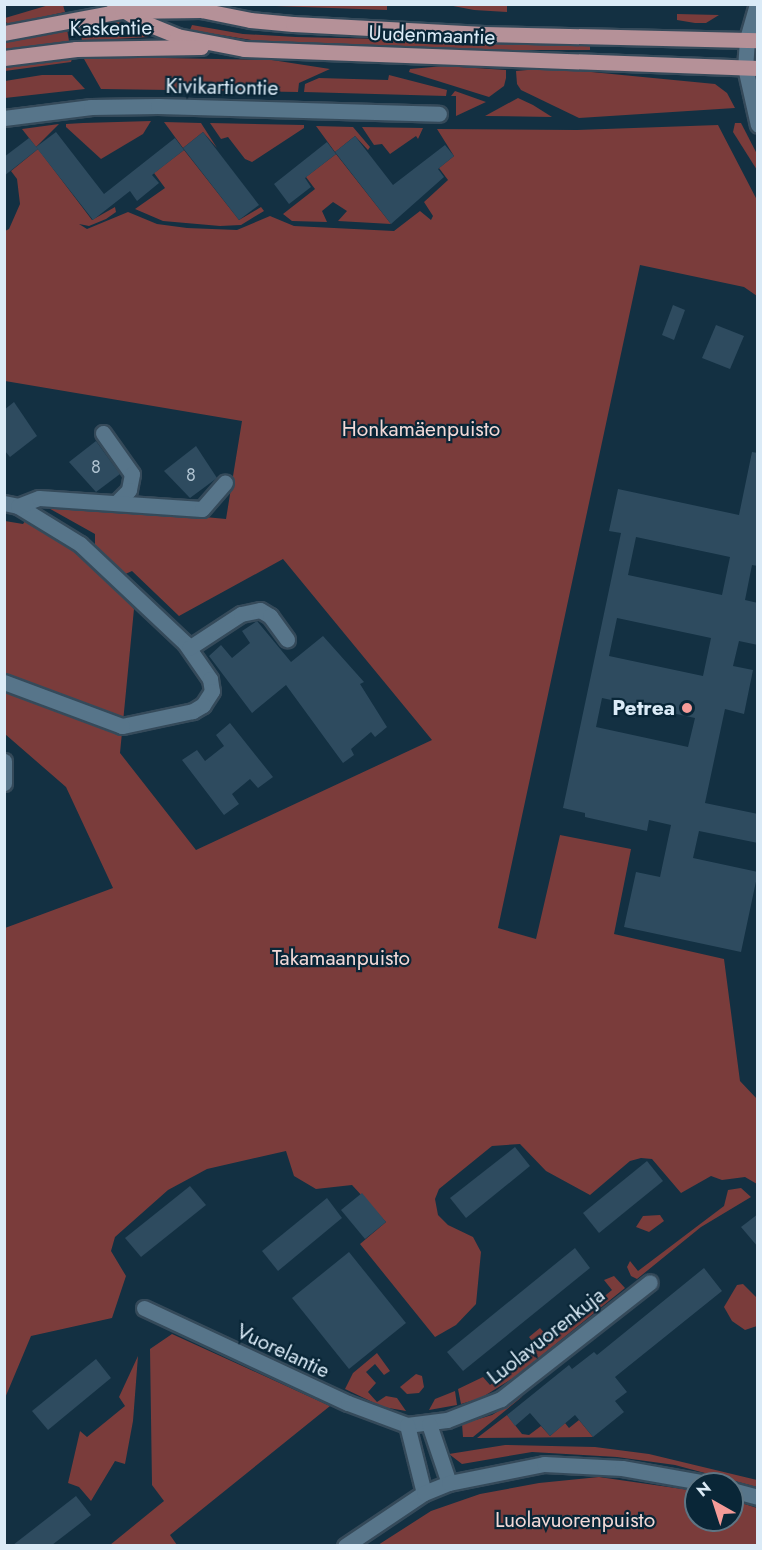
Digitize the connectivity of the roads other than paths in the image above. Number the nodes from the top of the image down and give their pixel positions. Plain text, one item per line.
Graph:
1 (757, 4) edge
2 (196, 7) edge
3 (118, 8) edge
4 (4, 33) edge
5 (752, 40) edge
6 (219, 46) junction
7 (4, 58) edge
8 (751, 68) edge
9 (439, 114) dead end
10 (4, 118) edge
11 (758, 125) edge
12 (102, 433) dead end
13 (225, 483) dead end
14 (116, 502) junction
15 (11, 504) edge
16 (287, 639) dead end
17 (189, 648) junction
18 (4, 682) edge
19 (4, 761) edge
20 (4, 783) edge
21 (650, 1282) dead end
22 (144, 1308) dead end
23 (429, 1424) junction
24 (407, 1425) junction
25 (684, 1478) edge
26 (449, 1483) junction
27 (424, 1493) junction
28 (345, 1545) edge

1 - 5 street
2 - 3 main road, Kaskentie
2 - 5 main road, Uudenmaantie
3 - 4 main road, Kaskentie
3 - 6 main road, Uudenmaantie
5 - 8 street
6 - 7 main road, Kaskentie
6 - 8 main road, Uudenmaantie
8 - 11 street
9 - 10 street, Kivikartiontie
12 - 14 street
13 - 14 street
14 - 15 street
15 - 17 street
16 - 17 street
17 - 18 street
19 - 20 street
21 - 23 street, Luolavuorenkuja
22 - 24 street, Vuorelantie
23 - 24 street, Vuorelantie
23 - 26 street
24 - 27 street
25 - 26 street
26 - 27 street
27 - 28 street

